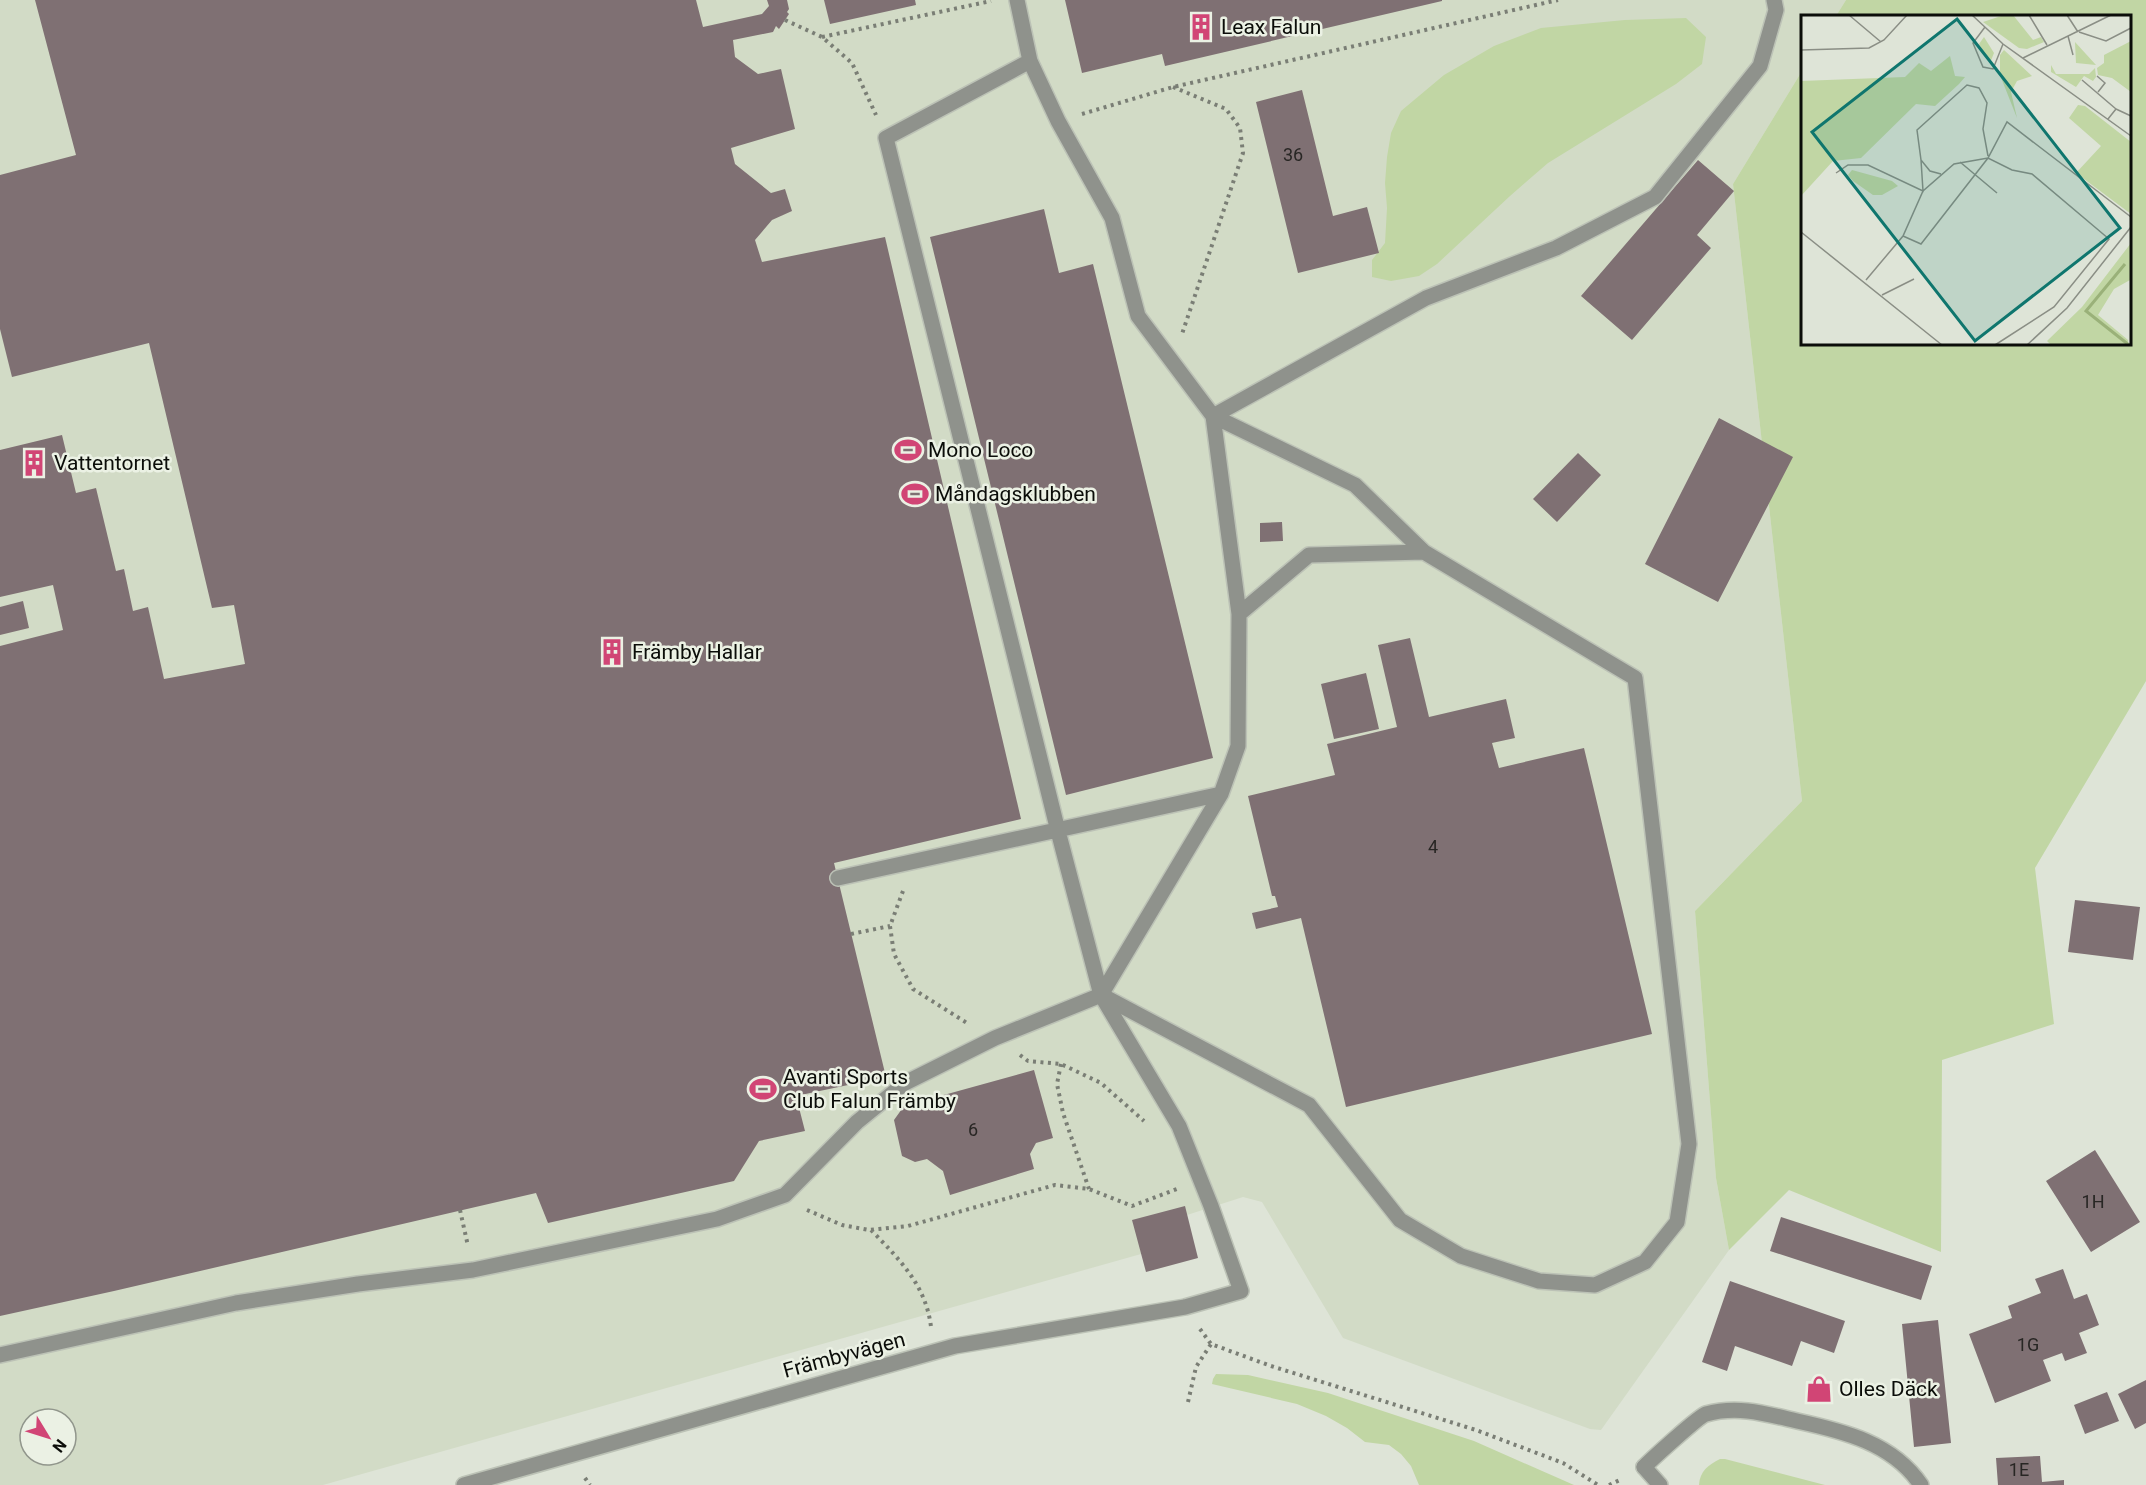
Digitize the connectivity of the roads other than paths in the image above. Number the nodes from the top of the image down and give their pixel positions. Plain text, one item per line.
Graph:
1 (1017, 0) edge
2 (1774, 0) edge
3 (1030, 61) junction
4 (1213, 416) junction
5 (1424, 552) junction
6 (1239, 614) junction
7 (1221, 794) junction
8 (1058, 831) junction
9 (838, 878) dead end
10 (1101, 995) junction
11 (0, 1355) edge
12 (464, 1485) edge
13 (1660, 1485) edge
14 (1921, 1485) edge

1 - 3 street
2 - 4 street
3 - 4 street
3 - 8 street
4 - 5 street
4 - 6 street
5 - 6 street
5 - 10 street
6 - 7 street
7 - 8 street
7 - 10 street
8 - 9 street
8 - 10 street
10 - 11 street
10 - 12 street, Främbyvägen
13 - 14 street

